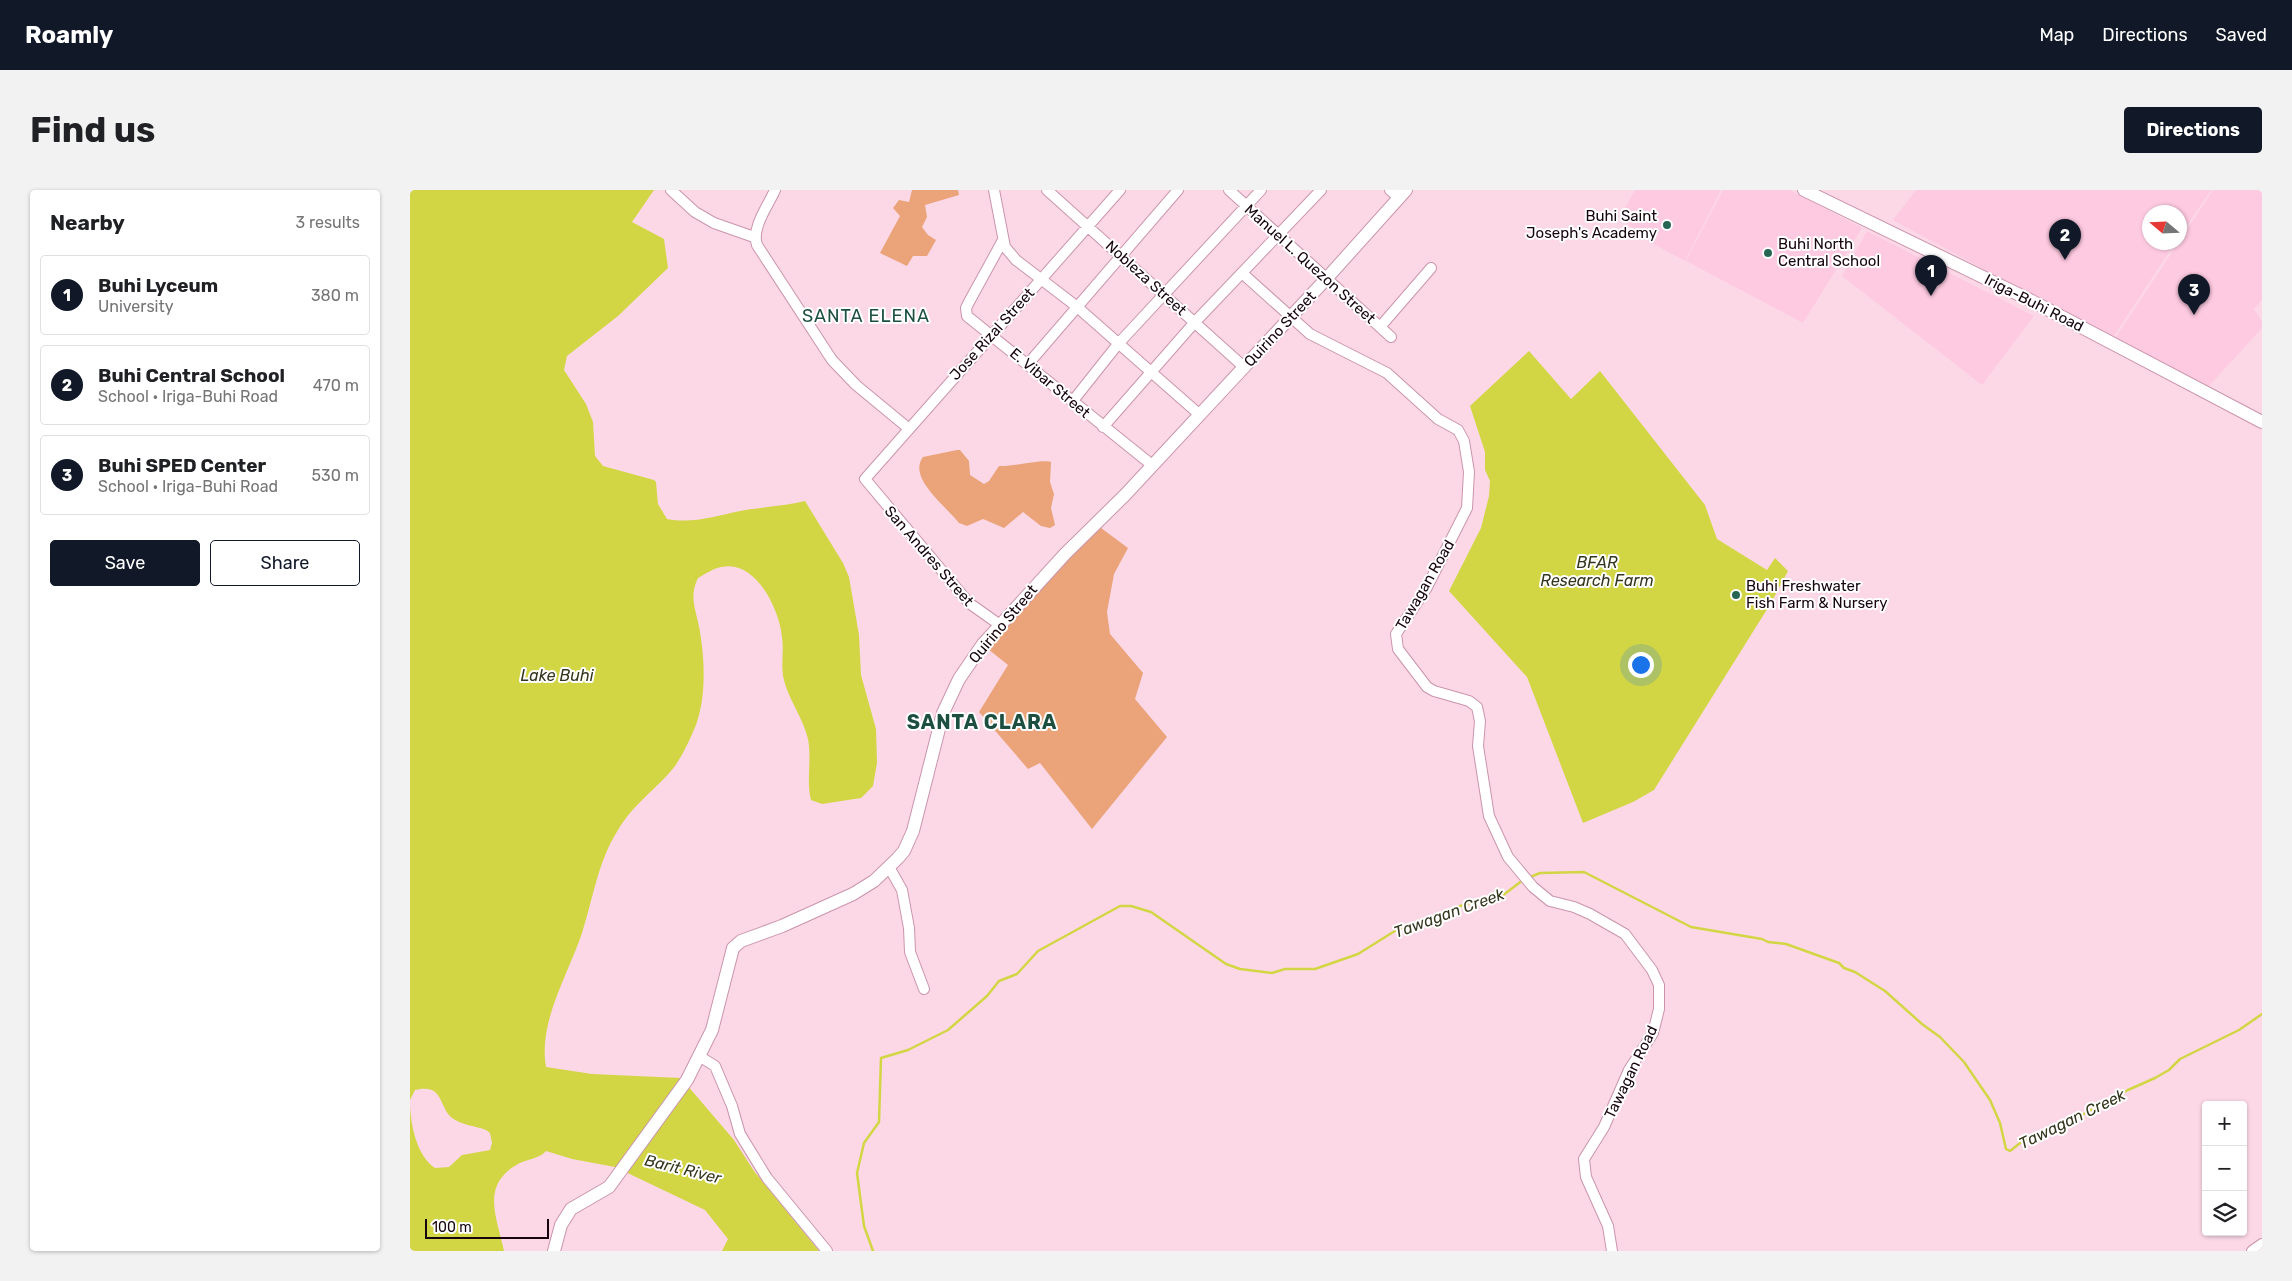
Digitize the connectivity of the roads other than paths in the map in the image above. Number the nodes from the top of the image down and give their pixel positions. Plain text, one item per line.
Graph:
1 (671, 190) edge
2 (775, 190) edge
3 (994, 190) edge
4 (1047, 190) edge
5 (1120, 190) edge
6 (1178, 190) edge
7 (1229, 190) edge
8 (1261, 190) edge
9 (1321, 190) edge
10 (1804, 190) edge
11 (1398, 193) edge
12 (1247, 206) junction
13 (1089, 227) junction
14 (1278, 234) junction
15 (754, 236) junction
16 (1003, 240) junction
17 (1122, 255) junction
18 (1431, 268) dead end
19 (1242, 273) junction
20 (1041, 278) junction
21 (1328, 278) junction
22 (1164, 294) junction
23 (1076, 306) junction
24 (1290, 318) junction
25 (1195, 322) junction
26 (1380, 327) junction
27 (992, 335) junction
28 (1391, 337) dead end
29 (1118, 344) junction
30 (1028, 364) junction
31 (1244, 367) junction
32 (1151, 372) junction
33 (1072, 402) junction
34 (1200, 415) junction
35 (2262, 422) edge
36 (1103, 427) junction
37 (908, 428) junction
38 (1152, 465) junction
39 (865, 479) joint
40 (1000, 625) junction
41 (889, 867) junction
42 (924, 988) dead end
43 (699, 1056) junction
44 (2262, 1244) edge
45 (554, 1251) edge
46 (827, 1251) edge
47 (1612, 1251) edge
48 (2252, 1251) edge

1 - 15 street
2 - 15 street
3 - 16 street
4 - 13 street, Nobleza Street
5 - 13 street, Jose Rizal Street
6 - 17 street
7 - 12 street, Manuel L. Quezon Street
8 - 12 street
9 - 14 street
10 - 35 main road, Iriga-Buhi Road
11 - 21 main road, Quirino Street
12 - 14 street, Manuel L. Quezon Street
12 - 22 street
13 - 17 street, Nobleza Street
13 - 20 street, Jose Rizal Street
14 - 19 street
14 - 21 street, Manuel L. Quezon Street
15 - 37 street
16 - 20 street
16 - 27 street, E. Vibar Street
17 - 22 street, Nobleza Street
17 - 23 street
18 - 26 street
19 - 24 street, Tawagan Road
19 - 25 street
20 - 23 street
20 - 27 street, Jose Rizal Street
21 - 24 main road, Quirino Street
21 - 26 street, Manuel L. Quezon Street
22 - 25 street, Nobleza Street
22 - 29 street
23 - 29 street
23 - 30 street
24 - 31 main road, Quirino Street
24 - 47 street, Tawagan Road
25 - 31 street, Nobleza Street
25 - 32 street
26 - 28 street, Manuel L. Quezon Street
27 - 30 street, E. Vibar Street
27 - 37 street, Jose Rizal Street
29 - 32 street
29 - 33 street
30 - 33 street, E. Vibar Street
31 - 34 main road, Quirino Street
32 - 34 street
32 - 36 street
33 - 36 street, E. Vibar Street
34 - 38 main road, Quirino Street
36 - 38 street, E. Vibar Street
37 - 39 street, Jose Rizal Street
38 - 40 main road, Quirino Street
39 - 40 street, San Andres Street
40 - 41 main road, Quirino Street
41 - 42 street
41 - 43 main road, Quirino Street
43 - 45 main road, Quirino Street
43 - 46 street
44 - 48 street

